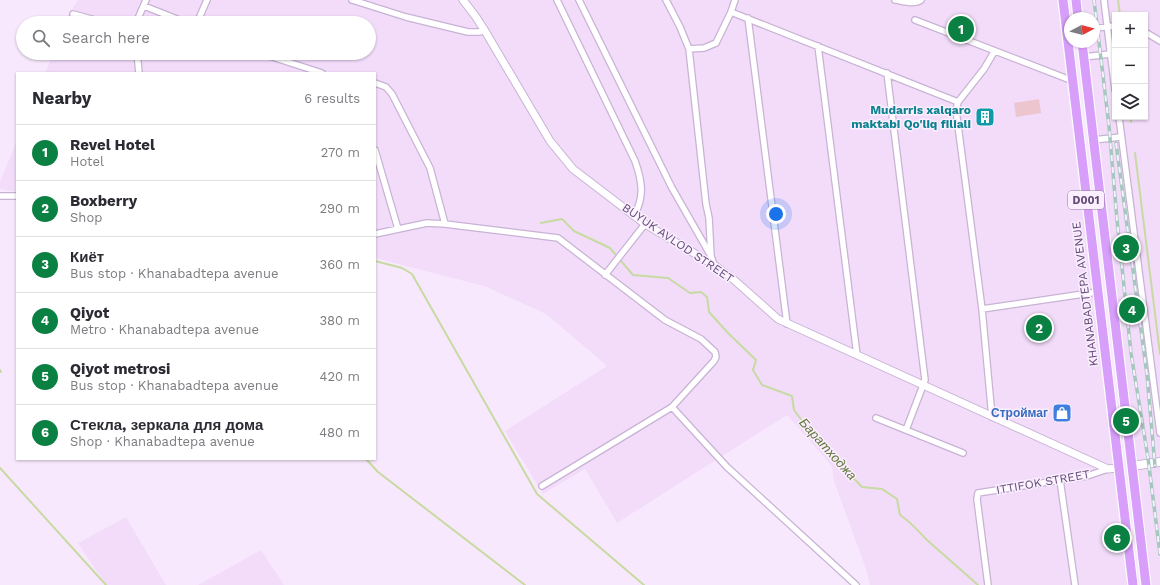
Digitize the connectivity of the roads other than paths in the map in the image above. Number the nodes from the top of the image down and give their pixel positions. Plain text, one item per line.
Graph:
1 (207, 0) edge
2 (352, 0) edge
3 (463, 0) edge
4 (557, 0) edge
5 (579, 0) edge
6 (666, 0) edge
7 (735, 0) edge
8 (896, 0) edge
9 (921, 0) edge
10 (1063, 0) edge
11 (1076, 0) edge
12 (1104, 0) edge
13 (145, 3) edge
14 (731, 12) junction
15 (1077, 12) edge
16 (73, 14) dead end
17 (80, 16) edge
18 (139, 16) edge
19 (172, 16) edge
20 (200, 16) edge
21 (748, 18) junction
22 (915, 20) dead end
23 (1107, 26) junction
24 (1112, 26) edge
25 (1100, 27) edge
26 (485, 31) junction
27 (1148, 34) edge
28 (1160, 41) edge
29 (818, 46) junction
30 (1083, 48) edge
31 (689, 49) junction
32 (994, 52) junction
33 (1110, 54) junction
34 (1084, 57) junction
35 (138, 60) edge
36 (282, 60) edge
37 (139, 72) edge
38 (319, 72) edge
39 (886, 73) junction
40 (1073, 81) junction
41 (376, 83) edge
42 (1114, 84) edge
43 (958, 102) junction
44 (1119, 120) edge
45 (1121, 136) junction
46 (1093, 140) junction
47 (376, 153) edge
48 (0, 196) edge
49 (16, 196) edge
50 (1100, 202) junction
51 (1087, 204) junction
52 (634, 216) junction
53 (445, 224) junction
54 (645, 224) junction
55 (398, 229) junction
56 (376, 234) edge
57 (711, 256) junction
58 (714, 265) junction
59 (605, 275) junction
60 (1097, 292) junction
61 (982, 309) junction
62 (787, 324) junction
63 (857, 355) junction
64 (924, 387) junction
65 (672, 407) junction
66 (992, 417) junction
67 (876, 418) dead end
68 (906, 430) junction
69 (1160, 433) edge
70 (963, 453) dead end
71 (1160, 462) edge
72 (1132, 466) junction
73 (1118, 468) junction
74 (1108, 469) junction
75 (1060, 480) junction
76 (542, 486) dead end
77 (856, 585) edge
78 (988, 585) edge
79 (1075, 585) edge
80 (1133, 585) edge
81 (1146, 585) edge

1 - 20 street
2 - 26 street
3 - 26 street, BUYUK AVLOD STREET
4 - 52 street
5 - 57 street
6 - 31 street
7 - 14 street
8 - 9 street
10 - 40 highway, KHANABADTEPA AVENUE / D001
11 - 15 highway
12 - 23 street
13 - 18 street
13 - 19 street
14 - 21 street
14 - 31 street
16 - 17 street
21 - 29 street
21 - 62 street
22 - 32 street
23 - 24 street
23 - 25 street
23 - 33 street
26 - 52 street, BUYUK AVLOD STREET
27 - 28 street
29 - 39 street
29 - 63 street
30 - 34 highway, D001
31 - 57 street
32 - 40 street
32 - 43 street
33 - 34 street
33 - 42 street
34 - 46 highway, D001
35 - 37 street
36 - 38 street
39 - 43 street
39 - 64 street
40 - 51 highway, KHANABADTEPA AVENUE / D001
41 - 53 street
43 - 61 street
44 - 45 street
45 - 46 street
45 - 69 street
46 - 50 highway, D001
47 - 55 street
48 - 49 street
50 - 51 highway
50 - 72 highway, D001
51 - 60 highway, KHANABADTEPA AVENUE / D001
52 - 54 street, BUYUK AVLOD STREET
53 - 55 street
53 - 59 street
54 - 58 street, BUYUK AVLOD STREET
54 - 59 street
55 - 56 street
57 - 58 street
58 - 62 street, BUYUK AVLOD STREET
59 - 65 street
60 - 61 street
60 - 73 highway, KHANABADTEPA AVENUE / D001
61 - 66 street
62 - 63 street, BUYUK AVLOD STREET
63 - 64 street, BUYUK AVLOD STREET
64 - 66 street, BUYUK AVLOD STREET
64 - 68 street
65 - 76 street
65 - 77 street
66 - 74 street, BUYUK AVLOD STREET
67 - 68 street
68 - 70 street
71 - 72 main road
72 - 73 highway
72 - 81 highway, D001
73 - 74 street, BUYUK AVLOD STREET
73 - 80 highway, KHANABADTEPA AVENUE / D001
74 - 75 street, ITTIFOK STREET
75 - 78 street, ITTIFOK STREET
75 - 79 street

